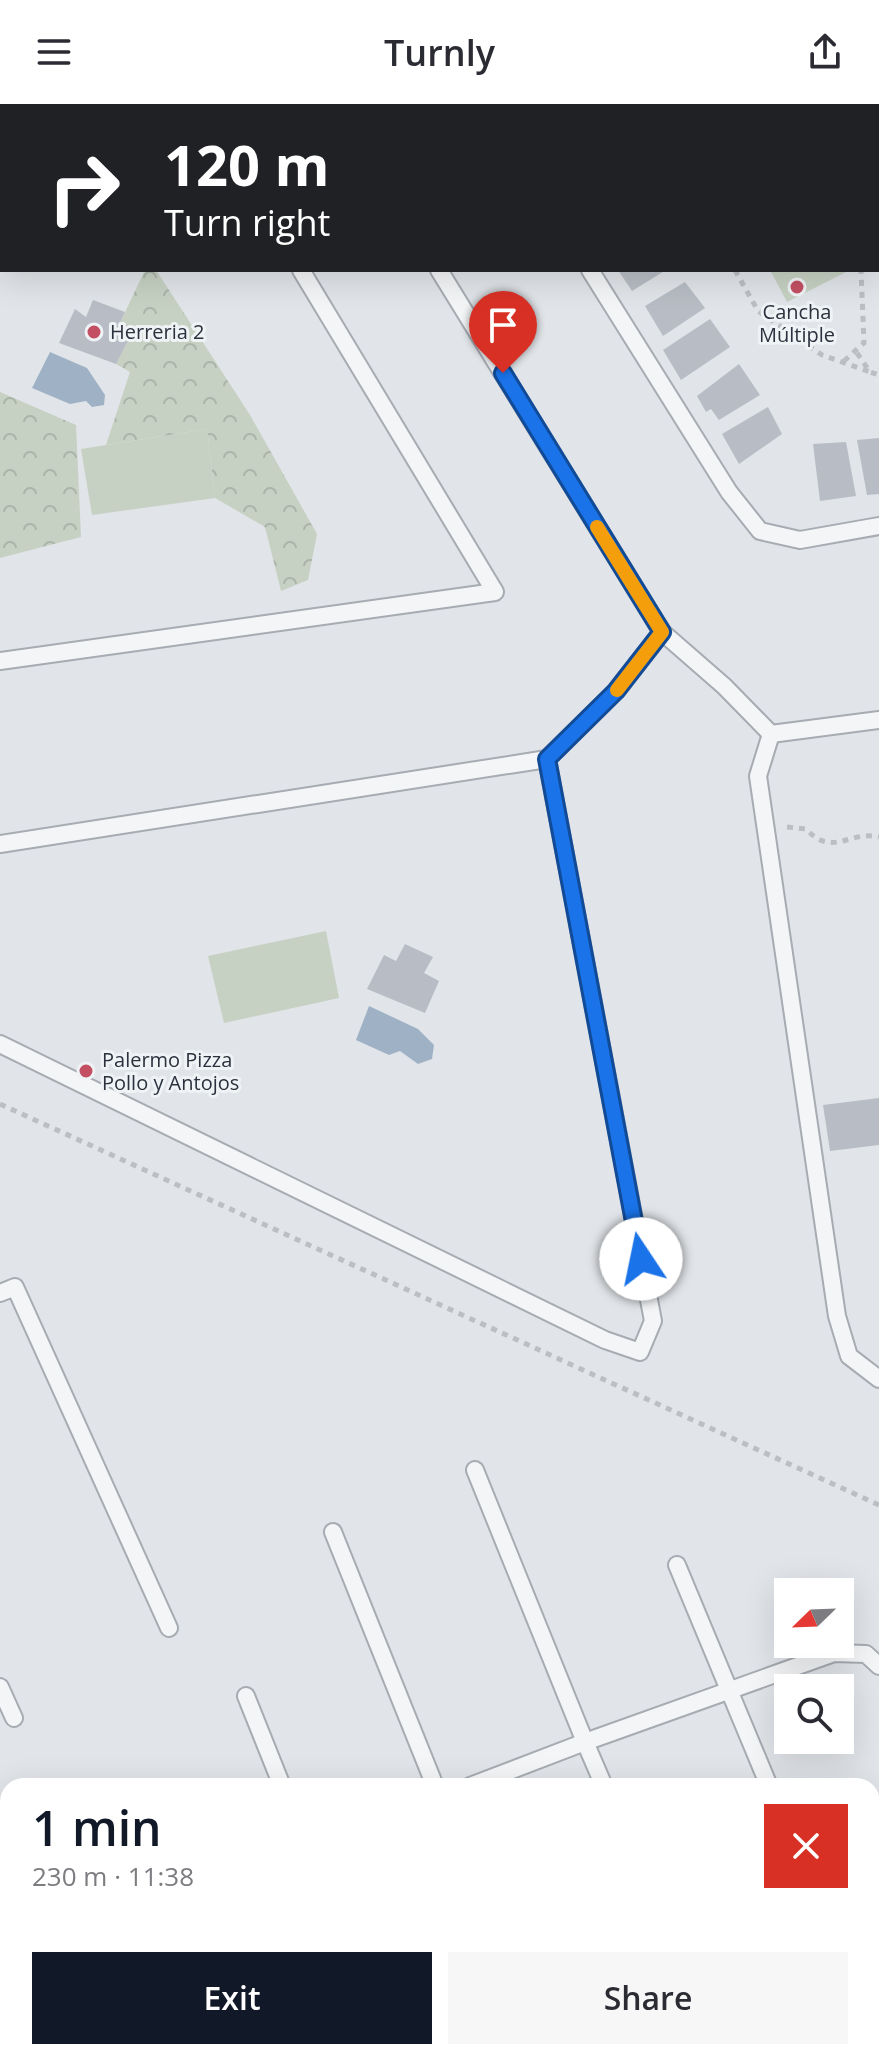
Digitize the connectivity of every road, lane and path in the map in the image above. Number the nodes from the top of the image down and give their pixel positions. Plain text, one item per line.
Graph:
1 (302, 272) edge
2 (440, 272) edge
3 (591, 272) edge
4 (736, 272) edge
5 (861, 272) edge
6 (857, 353) junction
7 (843, 362) junction
8 (870, 372) junction
9 (879, 375) edge
10 (879, 526) edge
11 (662, 632) junction
12 (0, 661) edge
13 (879, 720) edge
14 (771, 734) junction
15 (547, 759) junction
16 (766, 827) junction
17 (879, 837) edge
18 (0, 844) edge
19 (0, 1044) edge
20 (0, 1104) edge
21 (0, 1293) edge
22 (879, 1379) edge
23 (475, 1470) dead end
24 (879, 1505) edge
25 (333, 1532) dead end
26 (677, 1565) dead end
27 (169, 1628) dead end
28 (879, 1666) edge
29 (0, 1687) edge
30 (730, 1689) junction
31 (246, 1696) dead end
32 (14, 1718) dead end
33 (585, 1742) junction
34 (279, 1778) edge
35 (432, 1778) edge
36 (491, 1778) edge
37 (601, 1778) edge
38 (766, 1778) edge

1 - 12 lane
2 - 11 lane
3 - 10 lane
4 - 7 path
5 - 6 path
6 - 7 path
6 - 8 path
7 - 8 path
8 - 9 path
11 - 14 lane
11 - 15 lane
13 - 14 lane
14 - 16 lane
15 - 18 lane
15 - 19 lane
16 - 17 path
16 - 22 lane
20 - 24 path
21 - 27 lane
23 - 33 lane
25 - 35 lane
26 - 30 lane
28 - 30 lane
29 - 32 lane
30 - 33 lane
30 - 38 lane
31 - 34 lane
33 - 36 lane
33 - 37 lane

